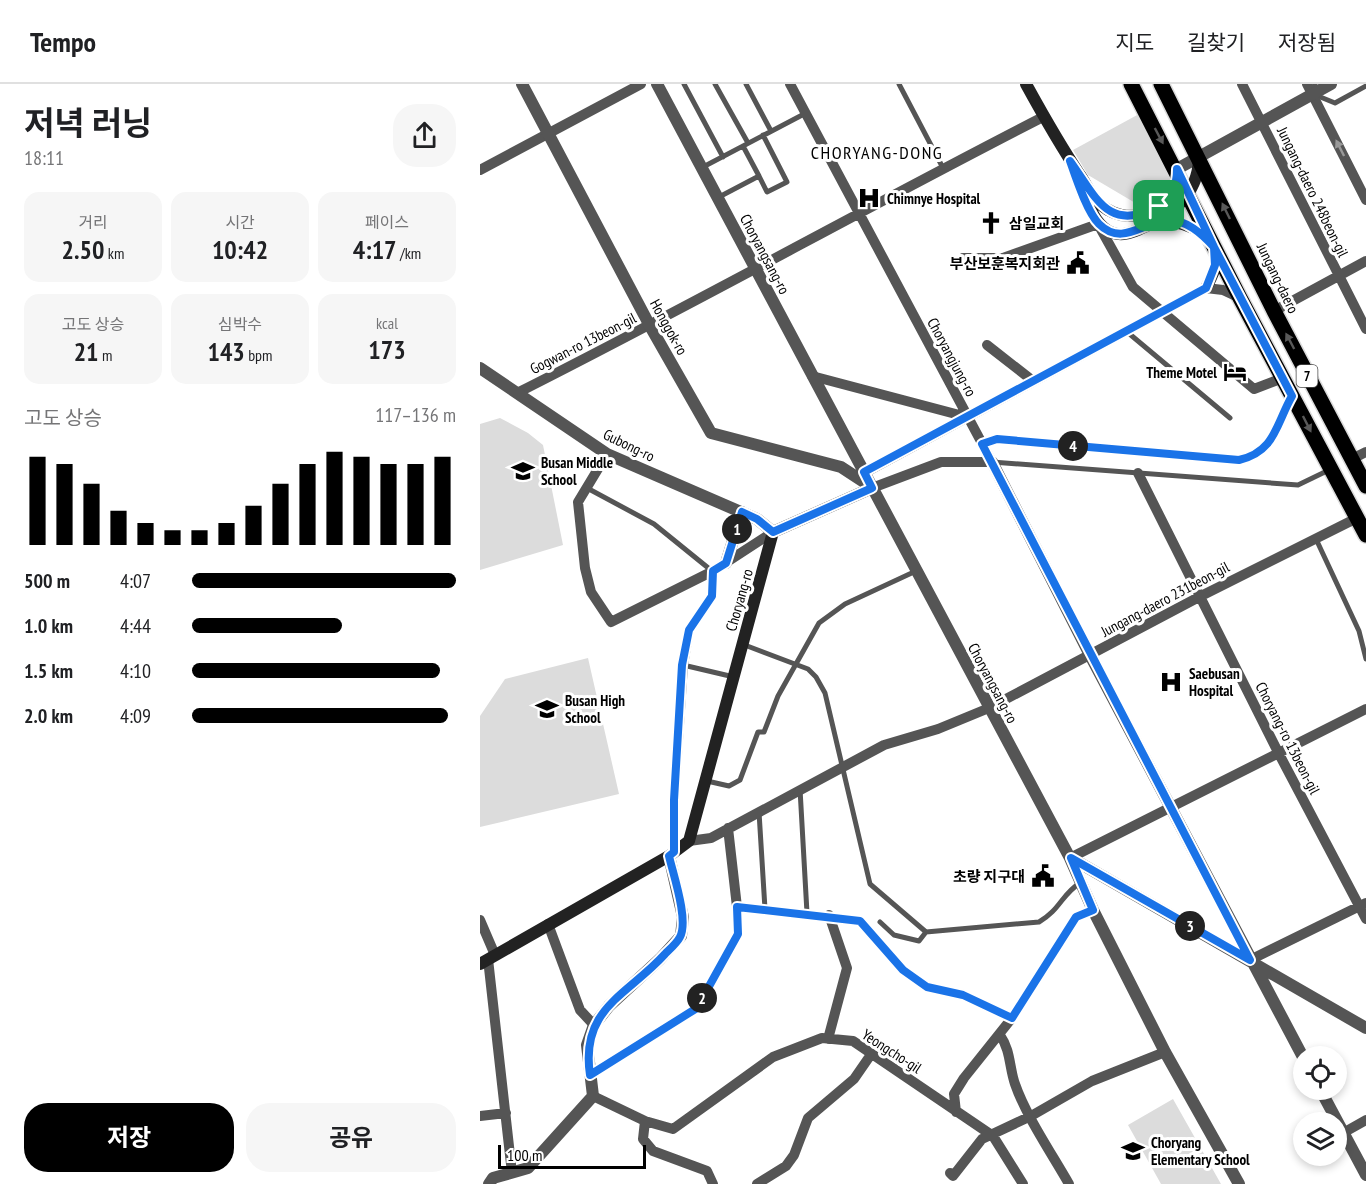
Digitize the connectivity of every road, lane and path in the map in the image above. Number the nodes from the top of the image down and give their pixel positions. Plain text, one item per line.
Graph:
1 (522, 84) edge
2 (641, 84) edge
3 (657, 84) edge
4 (684, 84) edge
5 (715, 84) edge
6 (746, 84) edge
7 (790, 84) edge
8 (899, 84) edge
9 (1026, 84) edge
10 (1131, 84) edge
11 (1161, 84) edge
12 (1242, 84) edge
13 (1331, 84) edge
14 (1366, 86) edge
15 (1312, 87) edge
16 (806, 113) junction
17 (1043, 117) junction
18 (1262, 121) junction
19 (771, 131) junction
20 (547, 133) junction
21 (763, 135) junction
22 (746, 145) junction
23 (723, 157) junction
24 (1199, 157) junction
25 (1070, 161) junction
26 (701, 167) junction
27 (943, 168) junction
28 (1177, 169) junction
29 (480, 170) edge
30 (759, 176) junction
31 (1188, 193) junction
32 (717, 198) junction
33 (1366, 200) edge
34 (859, 212) junction
35 (1155, 222) junction
36 (1098, 224) junction
37 (1214, 247) junction
38 (963, 258) dead end
39 (1366, 261) edge
40 (756, 270) junction
41 (1338, 276) junction
42 (1206, 288) junction
43 (1240, 298) junction
44 (1162, 311) junction
45 (1274, 311) junction
46 (650, 326) junction
47 (1366, 329) edge
48 (1126, 331) junction
49 (987, 345) dead end
50 (480, 368) edge
51 (812, 376) junction
52 (1283, 378) junction
53 (1033, 381) junction
54 (517, 393) junction
55 (1292, 396) junction
56 (967, 417) junction
57 (1230, 418) dead end
58 (982, 444) junction
59 (607, 454) junction
60 (1359, 455) edge
61 (992, 462) junction
62 (1330, 470) junction
63 (864, 472) junction
64 (1138, 473) junction
65 (1366, 486) edge
66 (587, 488) junction
67 (872, 488) junction
68 (742, 512) junction
69 (1357, 518) junction
70 (773, 532) junction
71 (1366, 535) edge
72 (1316, 539) junction
73 (726, 563) junction
74 (713, 571) junction
75 (916, 571) junction
76 (1199, 597) junction
77 (742, 644) junction
78 (1090, 655) junction
79 (1366, 659) edge
80 (796, 664) junction
81 (682, 665) junction
82 (734, 677) junction
83 (989, 708) junction
84 (1366, 709) edge
85 (1278, 752) junction
86 (841, 769) junction
87 (707, 781) junction
88 (800, 789) junction
89 (1171, 809) junction
90 (759, 810) junction
91 (728, 828) junction
92 (689, 841) junction
93 (672, 854) junction
94 (1071, 858) junction
95 (1082, 882) junction
96 (1363, 905) edge
97 (737, 907) junction
98 (765, 909) junction
99 (1093, 910) junction
100 (807, 913) junction
101 (829, 915) junction
102 (1366, 919) edge
103 (480, 920) edge
104 (880, 922) dead end
105 (548, 924) junction
106 (926, 932) junction
107 (488, 959) edge
108 (1250, 960) junction
109 (1012, 1018) junction
110 (594, 1025) junction
111 (1366, 1028) edge
112 (1000, 1035) junction
113 (828, 1039) junction
114 (1297, 1046) edge
115 (1165, 1052) junction
116 (872, 1053) junction
117 (590, 1075) junction
118 (593, 1096) junction
119 (956, 1112) junction
120 (506, 1113) junction
121 (480, 1116) edge
122 (1031, 1116) junction
123 (1366, 1120) edge
124 (645, 1121) junction
125 (1347, 1131) edge
126 (993, 1136) junction
127 (1347, 1140) edge
128 (512, 1173) junction
129 (950, 1173) dead end
130 (1366, 1175) edge
131 (489, 1184) edge
132 (713, 1184) edge
133 (757, 1184) edge
134 (1023, 1184) edge
135 (1069, 1184) edge
136 (1239, 1184) edge

1 - 20 street, Honggok-ro
2 - 20 street
3 - 26 street, Choryangsang-ro
4 - 23 lane
5 - 22 lane
6 - 19 lane
7 - 16 street, Choryangjung-ro
8 - 27 lane
9 - 17 main road
10 -> 28 main road, 7
11 - 24 main road, Jungang-daero / 7
12 - 18 street, Jungang-daero 248beon-gil
13 - 15 street
14 - 15 lane
15 - 18 street
33 -> 15 street
16 - 19 lane
16 - 34 street, Choryangjung-ro
17 - 25 main road
17 - 27 street, Gogwan-ro 13beon-gil
18 - 24 street
18 - 41 street, Jungang-daero 248beon-gil
19 - 21 lane
20 - 29 street
20 - 46 street, Honggok-ro
21 - 22 lane
21 - 30 lane
22 - 23 lane
22 - 30 lane
23 - 26 lane
24 - 28 street
24 - 31 main road
45 -> 24 main road, Jungang-daero / 7
25 - 28 main road
25 - 36 main road
26 - 32 street, Choryangsang-ro
27 - 34 street, Gogwan-ro 13beon-gil
28 - 31 main road, 7
30 - 32 lane
31 - 35 main road
31 - 37 main road, 7
32 - 40 street, Choryangsang-ro
34 - 40 street, Gogwan-ro 13beon-gil
34 - 56 street, Choryangjung-ro
35 - 36 main road
35 - 37 main road
36 - 38 street
36 - 44 street
37 - 42 main road
37 - 43 main road, 7
39 - 41 street, Jungang-daero 248beon-gil
40 - 46 street, Gogwan-ro 13beon-gil
40 - 51 street, Choryangsang-ro
41 - 45 street, Jungang-daero 248beon-gil
41 - 47 street
42 - 43 street
42 - 44 street
43 - 52 main road, 7
44 - 48 street
44 - 52 street
60 -> 45 main road, Jungang-daero / 7
46 - 54 street, Gogwan-ro 13beon-gil
46 - 67 street, Honggok-ro
48 - 53 street
48 - 57 lane
49 - 53 street
50 - 54 street, Gubong-ro
51 - 56 street
51 - 63 street, Choryangsang-ro
52 - 55 main road, 7
53 - 56 street
54 - 59 street, Gubong-ro
55 - 58 street
55 -> 62 main road, 7
56 - 58 street, Choryangjung-ro
56 - 63 street
58 - 61 street, Choryangjung-ro
59 - 66 street
59 - 68 street, Gubong-ro
60 - 65 main road, Jungang-daero / 7
61 - 64 lane
61 - 67 street
61 - 78 street, Choryangjung-ro
62 - 64 lane
62 - 69 main road, 7
63 - 67 street, Choryangsang-ro
64 - 76 street, Choryang-ro 13beon-gil
66 - 74 lane
66 - 74 street
67 - 70 main road
67 - 75 street, Choryangsang-ro
68 - 70 street, Gubong-ro
68 - 73 street
69 - 71 main road, 7
69 - 72 street, Jungang-daero 231beon-gil
70 - 73 street
70 - 77 main road, Choryang-ro
72 - 76 street, Jungang-daero 231beon-gil
72 - 79 lane
73 - 74 street
74 - 81 street
75 - 80 lane
75 - 83 street, Choryangsang-ro
76 - 78 street, Jungang-daero 231beon-gil
76 - 85 street, Choryang-ro 13beon-gil
77 - 80 lane
77 - 82 main road, Choryang-ro
78 - 83 street, Jungang-daero 231beon-gil
78 - 89 street, Choryangjung-ro
80 - 86 lane
80 - 87 lane
81 - 82 lane
81 - 93 street
82 - 87 main road, Choryang-ro
83 - 86 street, Jungang-daero 231beon-gil
83 - 94 street, Choryangsang-ro
84 - 85 street
85 - 89 street
85 - 96 street, Choryang-ro 13beon-gil
86 - 88 street, Jungang-daero 231beon-gil
86 - 106 lane
87 - 92 main road, Choryang-ro
88 - 90 street, Jungang-daero 231beon-gil
88 - 100 lane
89 - 94 street
89 - 108 street, Choryangjung-ro
90 - 91 street, Jungang-daero 231beon-gil
90 - 98 lane
91 - 92 street, Jungang-daero 231beon-gil
91 - 97 street
92 - 93 main road
93 - 105 main road
93 - 110 street
94 - 95 street, Choryangsang-ro
94 - 108 street
95 - 99 street, Choryangsang-ro
95 - 106 lane
96 - 102 street, Choryang-ro 13beon-gil
96 - 108 street
97 - 98 street
97 - 117 street
98 - 100 street
99 - 109 street
99 - 115 street, Choryangsang-ro
100 - 101 street
101 - 109 street
101 - 113 street
103 - 107 street
104 - 106 lane
105 - 107 main road
105 - 110 street
107 - 120 street
108 - 111 street
108 - 114 street, Choryangjung-ro
109 - 112 street
110 - 117 street
112 - 119 street
112 - 122 street
113 - 116 street, Yeongcho-gil
113 - 124 street, Yeongcho-gil
115 - 122 street
115 - 136 street, Choryangsang-ro
116 - 119 street, Yeongcho-gil
116 - 133 street
117 - 118 street
118 - 124 street, Yeongcho-gil
118 - 128 street
119 - 126 street, Yeongcho-gil
120 - 121 street
120 - 128 street
122 - 126 street
122 - 135 street
123 - 125 street
124 - 132 street
126 - 129 street
126 - 134 street, Yeongcho-gil
127 - 130 street
128 - 131 street

